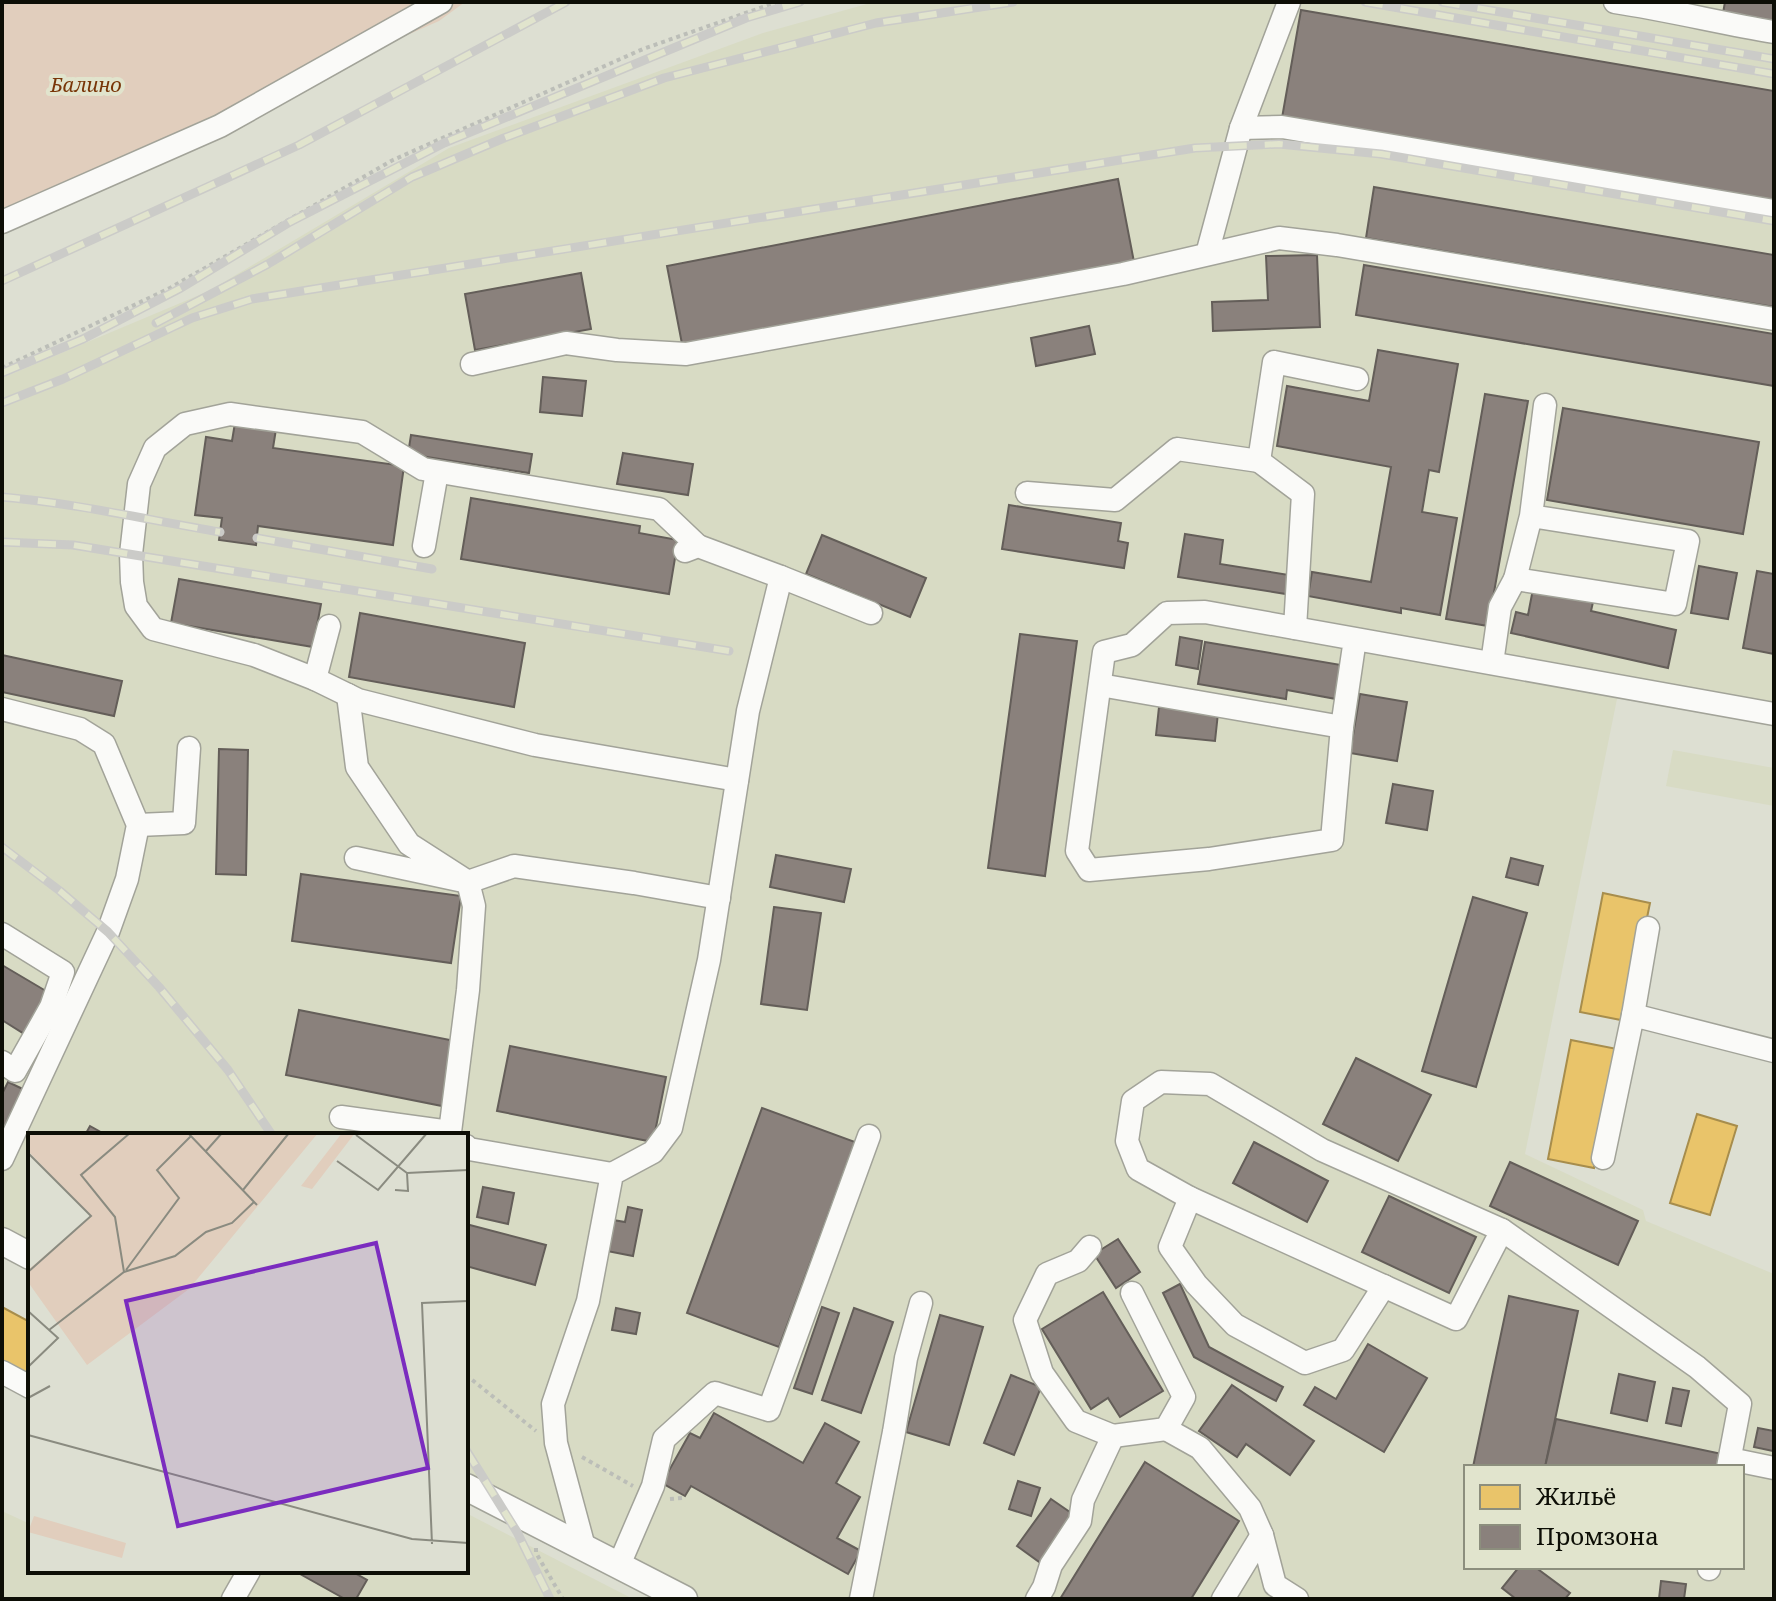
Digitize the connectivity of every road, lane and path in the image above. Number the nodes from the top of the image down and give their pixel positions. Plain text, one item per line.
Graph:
1 (441, 2) edge
2 (777, 2) edge
3 (1289, 2) edge
4 (1615, 2) edge
5 (1664, 6) edge
6 (1774, 32) edge
7 (1241, 128) junction
8 (1774, 211) edge
9 (2, 222) edge
10 (1207, 254) junction
11 (1774, 319) edge
12 (472, 364) dead end
13 (2, 368) edge
14 (1357, 379) dead end
15 (1545, 405) dead end
16 (1259, 461) junction
17 (437, 472) junction
18 (1027, 493) dead end
19 (1531, 516) junction
20 (424, 546) dead end
21 (781, 577) junction
22 (1515, 579) junction
23 (871, 613) dead end
24 (329, 626) dead end
25 (1295, 628) junction
26 (1355, 639) junction
27 (1492, 663) junction
28 (315, 679) junction
29 (1100, 685) junction
30 (348, 695) junction
31 (2, 709) edge
32 (1774, 714) edge
33 (1342, 727) junction
34 (189, 748) dead end
35 (737, 780) junction
36 (138, 825) junction
37 (356, 858) dead end
38 (468, 882) junction
39 (719, 898) junction
40 (1648, 928) dead end
41 (2, 934) edge
42 (1633, 1015) junction
43 (1774, 1051) edge
44 (2, 1062) edge
45 (341, 1117) dead end
46 (429, 1133) edge
47 (456, 1133) edge
48 (869, 1136) dead end
49 (468, 1148) edge
50 (1603, 1158) dead end
51 (2, 1159) edge
52 (612, 1174) junction
53 (1190, 1198) junction
54 (1502, 1230) junction
55 (2, 1241) edge
56 (1090, 1247) dead end
57 (28, 1255) edge
58 (1384, 1286) junction
59 (1132, 1293) dead end
60 (921, 1303) dead end
61 (2, 1372) edge
62 (28, 1386) edge
63 (1166, 1429) junction
64 (1113, 1436) junction
65 (1729, 1463) edge
66 (1774, 1468) edge
67 (468, 1488) edge
68 (1262, 1535) junction
69 (536, 1542) dead end
70 (584, 1547) junction
71 (619, 1565) junction
72 (248, 1573) edge
73 (233, 1599) edge
74 (251, 1599) edge
75 (563, 1599) edge
76 (684, 1599) edge
77 (861, 1599) edge
78 (1037, 1599) edge
79 (1223, 1599) edge
80 (1297, 1599) edge

1 - 9 lane
2 - 13 path
3 - 7 lane
4 - 5 lane
5 - 6 lane
7 - 8 lane
7 - 10 lane
10 - 11 lane
10 - 12 lane
14 - 16 lane
15 - 19 lane
16 - 18 lane
16 - 25 lane
17 - 20 lane
17 - 21 lane
17 - 28 lane
19 - 22 lane
19 - 22 lane
21 - 23 lane
21 - 35 lane
22 - 27 lane
24 - 28 lane
25 - 26 lane
25 - 29 lane
26 - 27 lane
26 - 33 lane
27 - 32 lane
28 - 30 lane
29 - 33 lane
29 - 33 lane
30 - 35 lane
30 - 38 lane
31 - 36 lane
34 - 36 lane
35 - 39 lane
36 - 51 lane
37 - 38 lane
38 - 39 lane
38 - 47 lane
39 - 52 lane
40 - 42 lane
41 - 44 lane
42 - 43 lane
42 - 50 lane
45 - 46 lane
48 - 71 lane
49 - 52 lane
52 - 70 lane
53 - 54 lane
53 - 58 lane
53 - 58 lane
54 - 58 lane
54 - 65 lane
55 - 57 main road
56 - 64 lane
59 - 63 lane
60 - 77 lane
61 - 62 lane
63 - 64 lane
63 - 68 lane
64 - 78 lane
65 - 66 lane
67 - 70 main road
68 - 79 lane
68 - 80 lane
69 - 75 path
70 - 71 main road
71 - 76 main road
72 - 73 lane
72 - 74 lane

